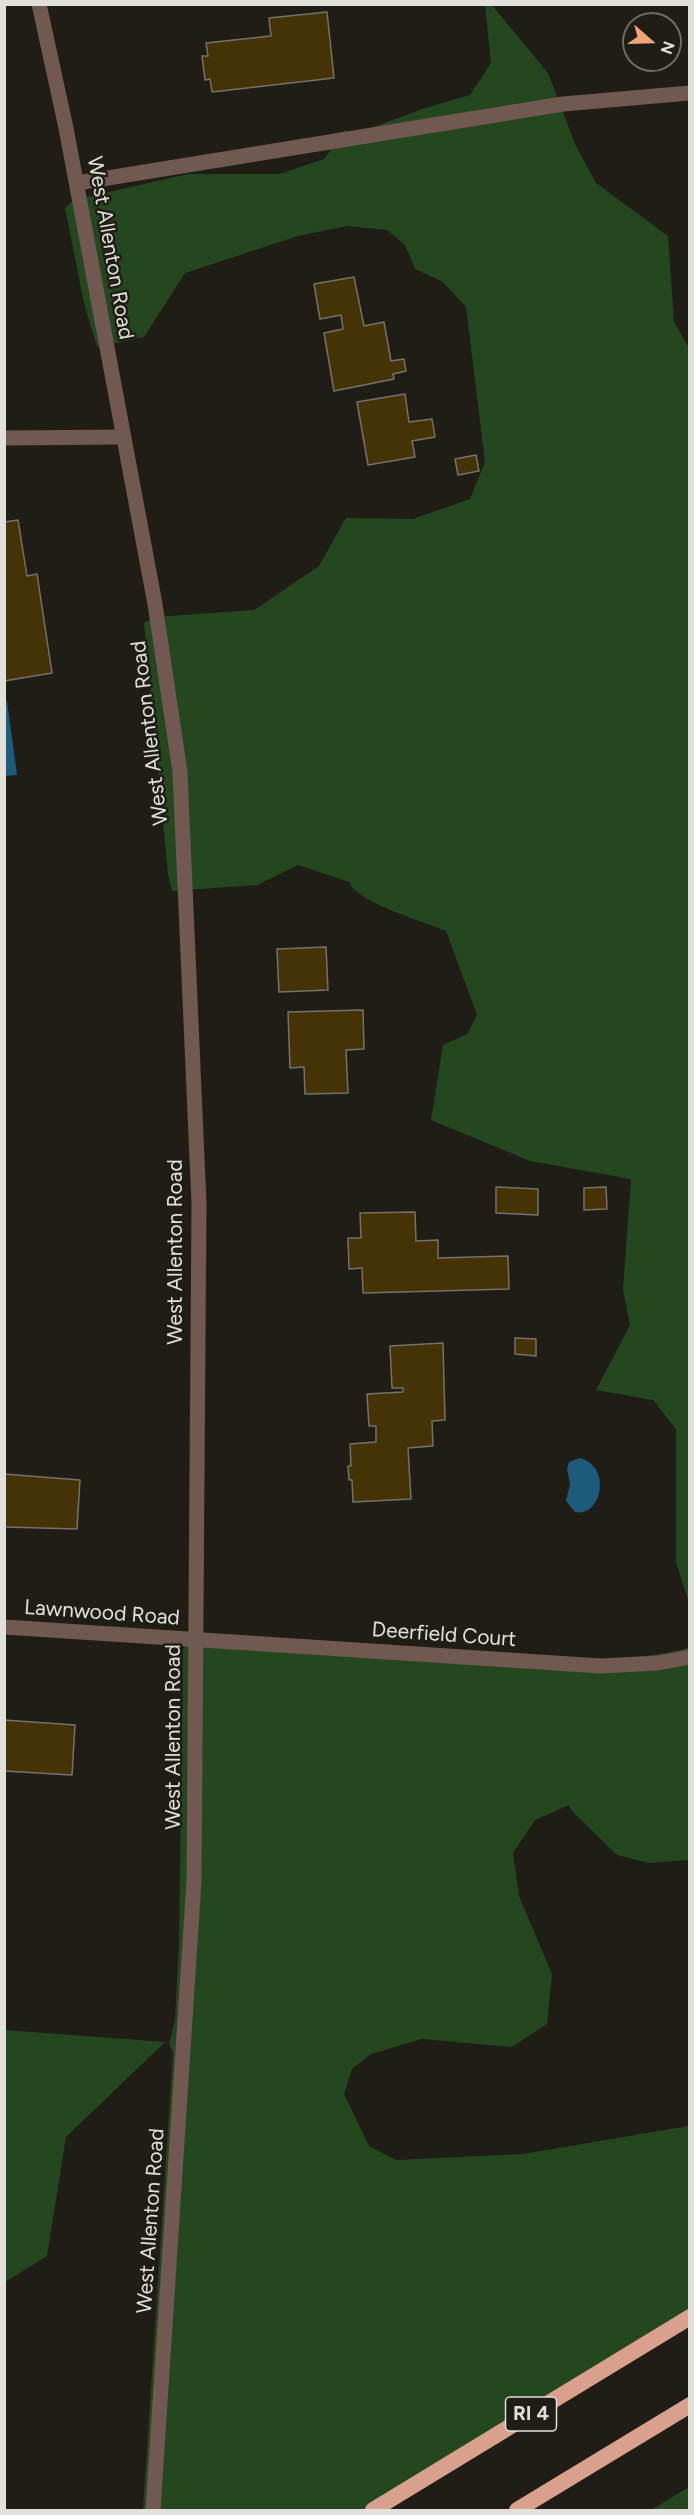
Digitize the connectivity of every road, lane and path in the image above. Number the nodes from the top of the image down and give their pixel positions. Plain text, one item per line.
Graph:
1 (39, 4) edge
2 (690, 93) edge
3 (77, 183) junction
4 (123, 436) junction
5 (4, 438) edge
6 (4, 1627) edge
7 (196, 1640) junction
8 (690, 1658) edge
9 (690, 2317) edge
10 (690, 2405) edge
11 (153, 2511) edge
12 (373, 2511) edge
13 (517, 2511) edge

1 - 3 street, West Allenton Road
2 - 3 street
3 - 4 street, West Allenton Road
4 - 5 street
4 - 7 street, West Allenton Road
6 - 7 street, Lawnwood Road
7 - 8 street, Deerfield Court
7 - 11 street, West Allenton Road
9 - 12 highway, RI 4
10 - 13 highway

